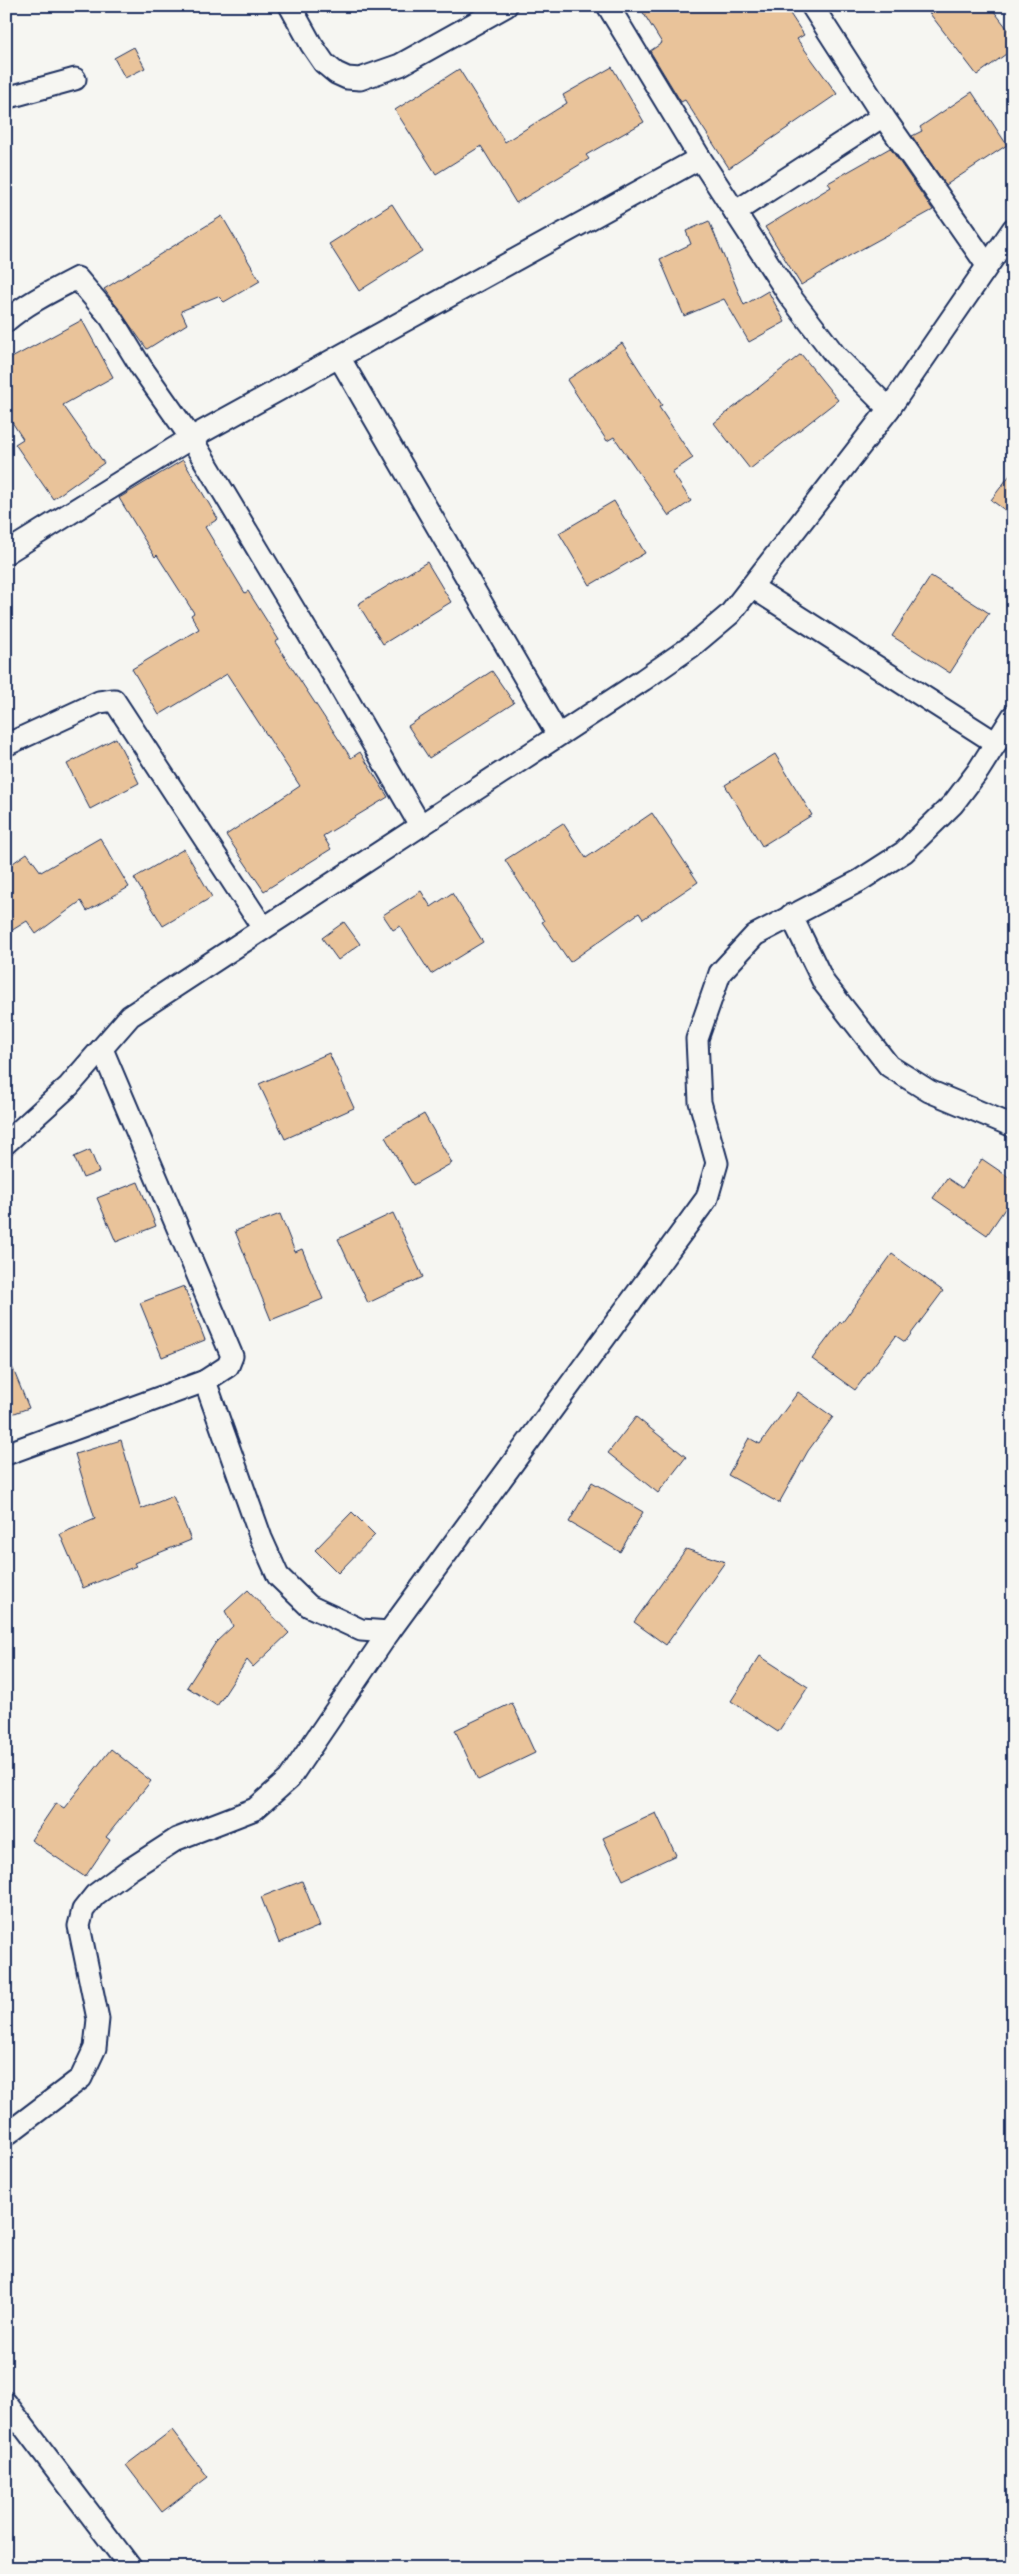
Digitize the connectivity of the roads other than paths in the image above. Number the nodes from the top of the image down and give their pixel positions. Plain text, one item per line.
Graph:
1 (290, 6) edge
2 (506, 6) edge
3 (608, 6) edge
4 (812, 6) edge
5 (75, 79) dead end
6 (6, 98) edge
7 (883, 116) junction
8 (700, 158) junction
9 (735, 212) junction
10 (1013, 229) edge
11 (986, 265) junction
12 (6, 321) edge
13 (339, 357) junction
14 (890, 409) junction
15 (191, 438) junction
16 (6, 553) edge
17 (752, 587) junction
18 (1013, 716) edge
19 (558, 735) junction
20 (996, 743) junction
21 (6, 745) edge
22 (420, 826) junction
23 (791, 916) junction
24 (263, 928) junction
25 (102, 1049) junction
26 (1013, 1126) edge
27 (6, 1143) edge
28 (205, 1381) junction
29 (6, 1454) edge
30 (389, 1632) junction
31 (6, 2135) edge
32 (6, 2403) edge
33 (131, 2568) edge

1 - 2 street
3 - 8 street
4 - 7 street
5 - 6 street
7 - 9 street
7 - 11 street
8 - 9 street
8 - 13 street
9 - 14 street
10 - 11 street
11 - 14 street
12 - 15 street
13 - 15 street
13 - 19 street
14 - 17 street
15 - 16 street
15 - 22 street
17 - 19 street
17 - 20 street
18 - 20 street
19 - 22 street
20 - 23 street
21 - 24 street
22 - 24 street
23 - 26 street
23 - 30 street
24 - 25 street
25 - 27 street
25 - 28 street
28 - 29 street
28 - 30 street
30 - 31 street
32 - 33 street

